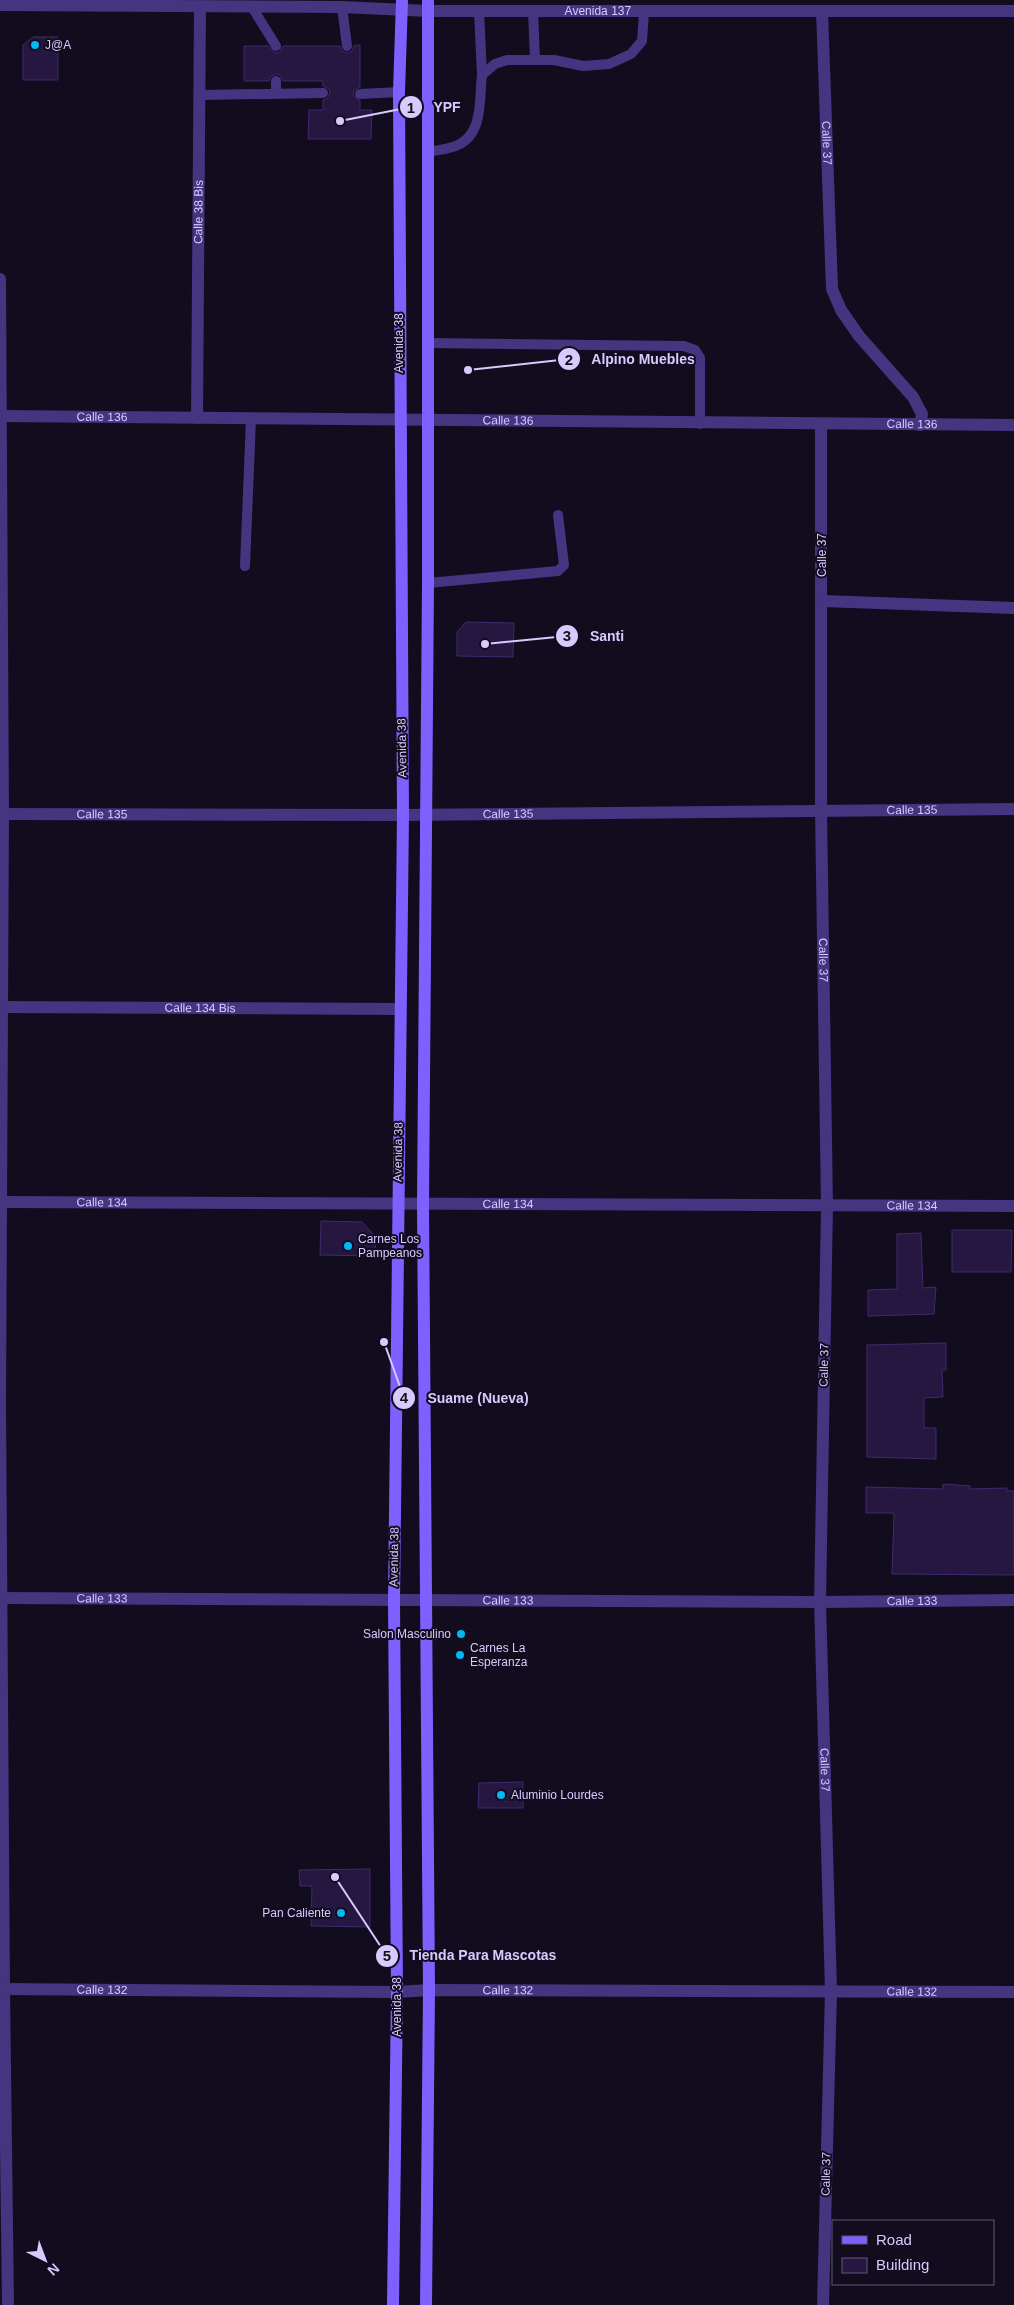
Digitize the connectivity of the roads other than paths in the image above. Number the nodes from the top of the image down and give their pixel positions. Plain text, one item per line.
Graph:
1 (0, 5) edge
2 (402, 5) edge
3 (200, 6) junction
4 (428, 6) edge
5 (252, 7) junction
6 (342, 7) junction
7 (478, 11) junction
8 (533, 11) junction
9 (822, 11) junction
10 (644, 12) junction
11 (1014, 12) edge
12 (276, 46) dead end
13 (347, 46) dead end
14 (535, 58) junction
15 (482, 75) junction
16 (276, 81) dead end
17 (399, 92) junction
18 (323, 93) dead end
19 (276, 94) junction
20 (360, 94) dead end
21 (201, 95) junction
22 (428, 152) junction
23 (0, 279) edge
24 (428, 343) junction
25 (1, 416) edge
26 (197, 418) junction
27 (251, 419) junction
28 (400, 421) junction
29 (428, 422) junction
30 (700, 424) junction
31 (821, 424) junction
32 (920, 425) junction
33 (1014, 425) edge
34 (558, 515) dead end
35 (245, 566) dead end
36 (428, 583) junction
37 (822, 601) junction
38 (1014, 608) edge
39 (1014, 809) edge
40 (821, 810) junction
41 (1, 814) edge
42 (426, 815) junction
43 (403, 816) junction
44 (1, 1007) edge
45 (399, 1009) junction
46 (1, 1202) edge
47 (422, 1204) junction
48 (397, 1205) junction
49 (827, 1206) junction
50 (1014, 1206) edge
51 (0, 1404) edge
52 (1, 1598) edge
53 (394, 1600) junction
54 (1014, 1600) edge
55 (426, 1601) junction
56 (820, 1602) junction
57 (2, 1989) edge
58 (429, 1990) junction
59 (831, 1991) junction
60 (397, 1992) junction
61 (1014, 1992) edge
62 (8, 2305) edge
63 (393, 2305) edge
64 (426, 2305) edge
65 (823, 2305) edge

1 - 3 street, Avenida 137
2 - 4 street, Avenida 137
2 - 6 street, Avenida 137
2 - 17 main road, Avenida 38
3 - 5 street, Avenida 137
3 - 21 street, Calle 38 Bis
4 - 7 street, Avenida 137
4 - 22 main road, Avenida 38
5 - 6 street, Avenida 137
5 - 12 lane
6 - 13 lane
7 - 8 street, Avenida 137
7 - 15 lane
8 - 10 street, Avenida 137
8 - 14 lane
9 - 10 street, Avenida 137
9 - 11 street, Avenida 137
9 - 32 street, Calle 37
10 - 14 lane
14 - 15 lane
15 - 22 lane
16 - 19 lane
17 - 20 lane
17 - 28 main road, Avenida 38
18 - 19 lane
19 - 21 lane
21 - 26 street, Calle 38 Bis
22 - 24 main road, Avenida 38
23 - 25 street
24 - 29 main road, Avenida 38
24 - 30 lane
25 - 26 street, Calle 136
25 - 41 street
26 - 27 street, Calle 136
27 - 28 street, Calle 136
27 - 35 lane
28 - 29 street, Calle 136
28 - 43 main road, Avenida 38
29 - 30 street, Calle 136
29 - 36 main road, Avenida 38
30 - 31 street, Calle 136
31 - 32 street, Calle 136
31 - 37 street, Calle 37
32 - 33 street, Calle 136
34 - 36 lane
36 - 42 main road, Avenida 38
37 - 38 street
37 - 40 street, Calle 37
39 - 40 street, Calle 135
40 - 42 street, Calle 135
40 - 49 street, Calle 37
41 - 43 street, Calle 135
41 - 44 street
42 - 43 street, Calle 135
42 - 47 main road, Avenida 38
43 - 45 main road, Avenida 38
44 - 45 street, Calle 134 Bis
44 - 46 street
45 - 48 main road, Avenida 38
46 - 48 street, Calle 134
46 - 51 street
47 - 48 street, Calle 134
47 - 49 street, Calle 134
47 - 55 main road, Avenida 38
48 - 53 main road, Avenida 38
49 - 50 street, Calle 134
49 - 56 street, Calle 37
51 - 52 street
52 - 53 street, Calle 133
52 - 57 street
53 - 55 street, Calle 133
53 - 60 main road, Avenida 38
54 - 56 street, Calle 133
55 - 56 street, Calle 133
55 - 58 main road, Avenida 38
56 - 59 street, Calle 37
57 - 60 street, Calle 132
57 - 62 street
58 - 59 street, Calle 132
58 - 60 street, Calle 132
58 - 64 main road, Avenida 38
59 - 61 street, Calle 132
59 - 65 street, Calle 37
60 - 63 main road, Avenida 38

